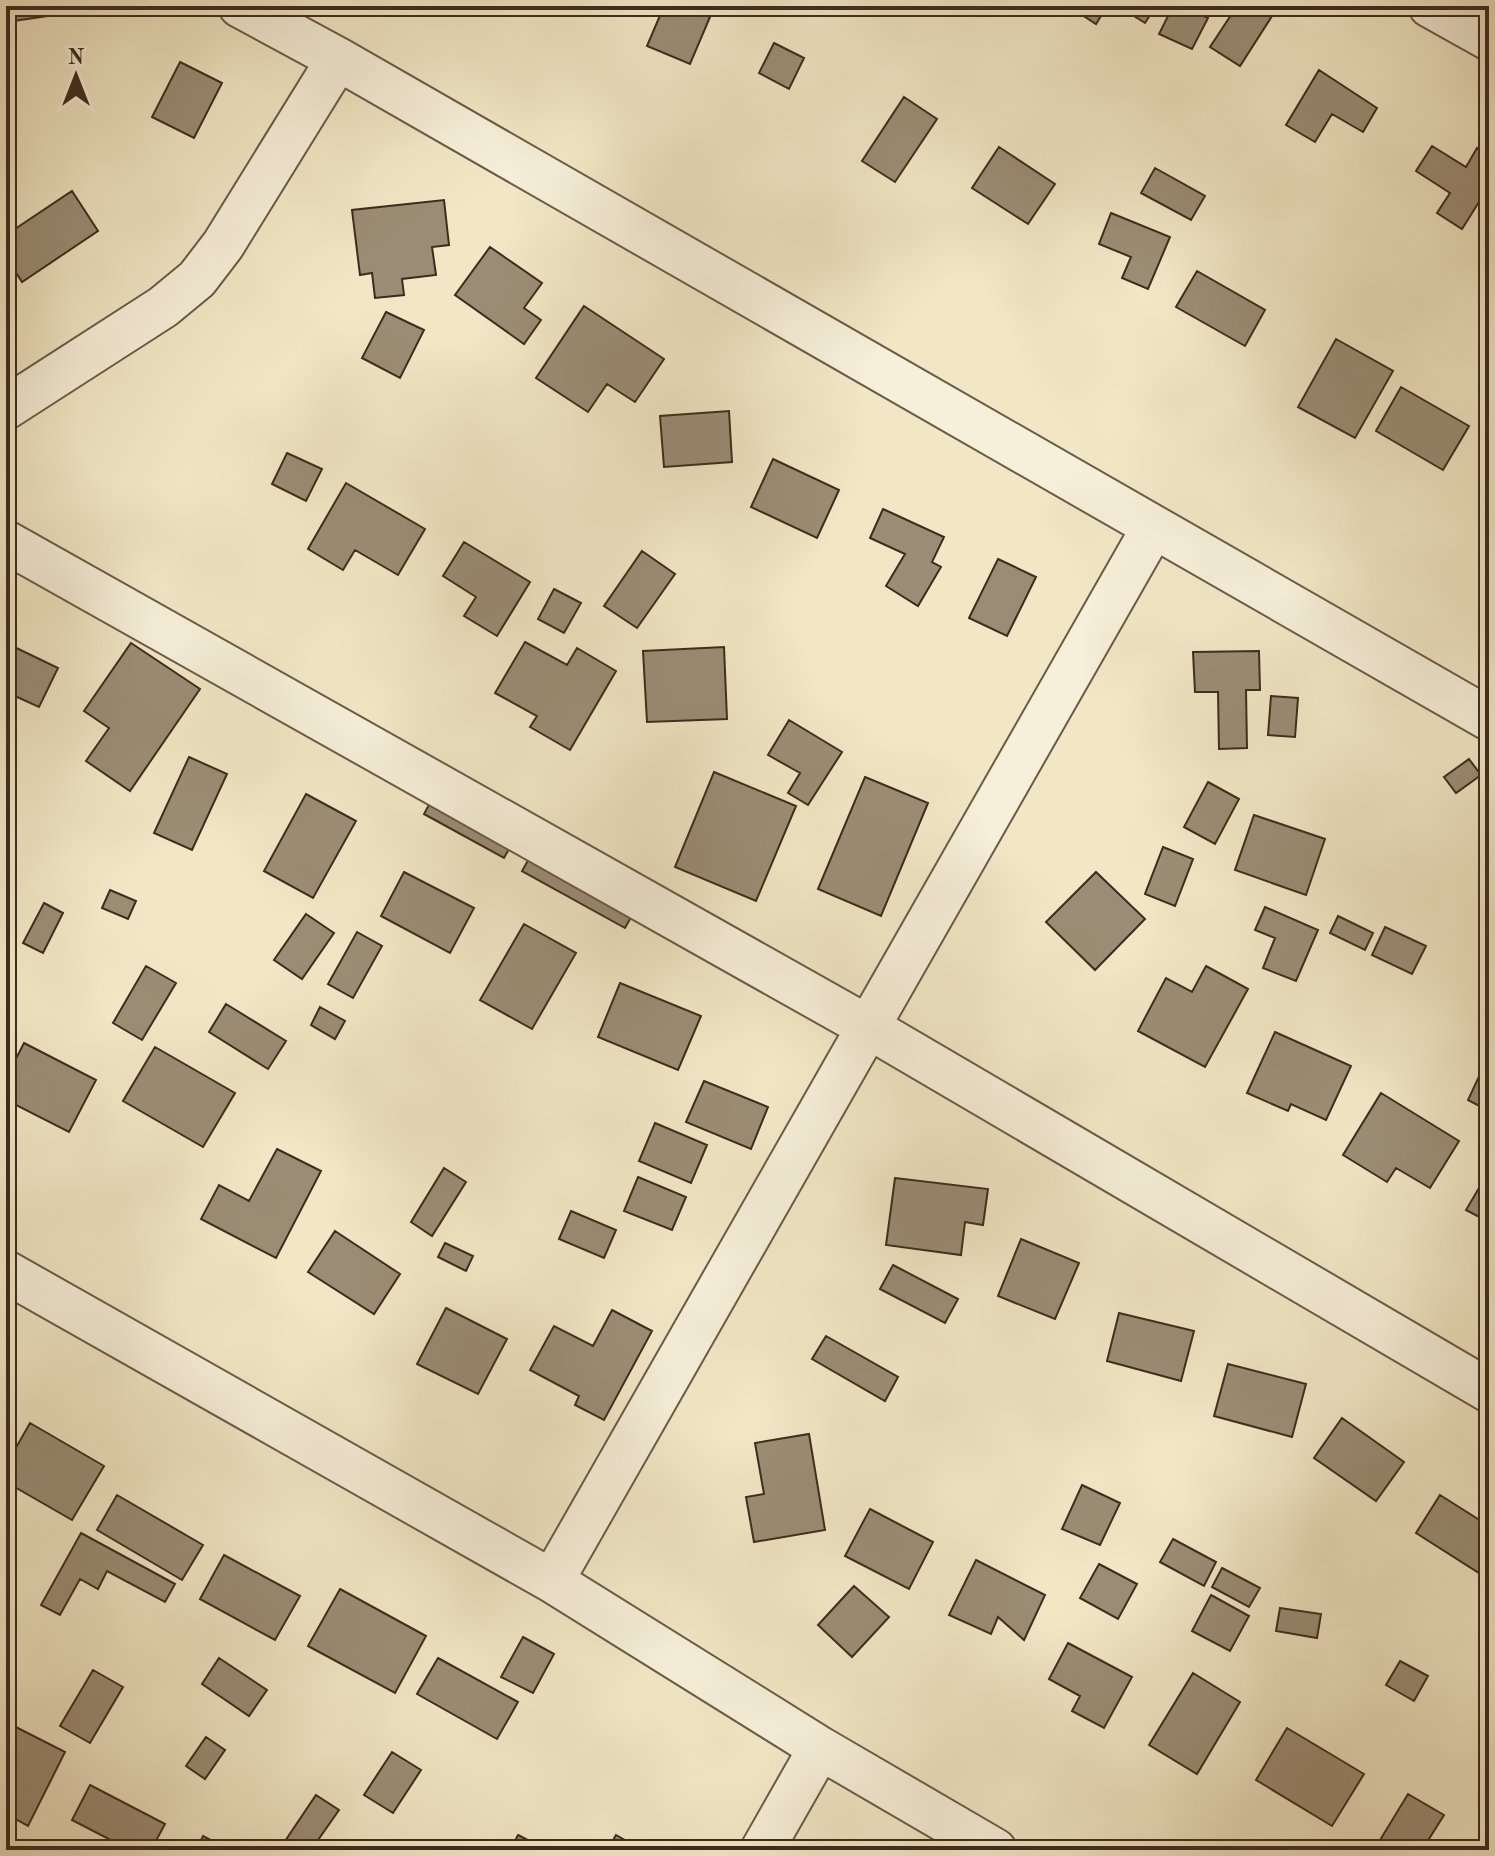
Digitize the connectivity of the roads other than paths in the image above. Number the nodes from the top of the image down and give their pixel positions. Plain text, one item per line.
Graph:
1 (240, 6) edge
2 (1430, 6) edge
3 (1489, 39) edge
4 (338, 59) junction
5 (6, 408) edge
6 (1153, 528) junction
7 (6, 542) edge
8 (1489, 719) edge
9 (868, 1027) junction
10 (6, 1272) edge
11 (1489, 1391) edge
12 (552, 1581) junction
13 (820, 1748) junction
14 (762, 1850) edge
15 (995, 1850) edge

1 - 4 street
2 - 3 street
4 - 5 street
4 - 6 street
6 - 8 street
6 - 9 street
7 - 9 street
9 - 11 street
9 - 12 street
10 - 12 street
12 - 13 street
13 - 14 street
13 - 15 street

